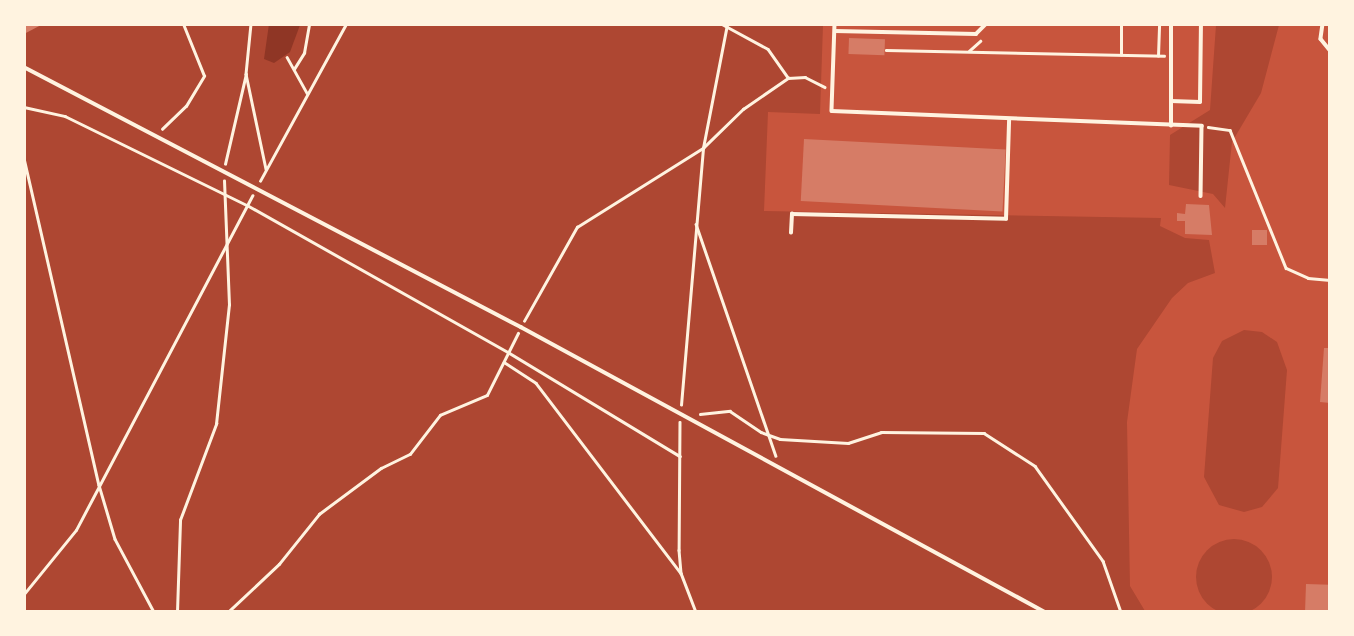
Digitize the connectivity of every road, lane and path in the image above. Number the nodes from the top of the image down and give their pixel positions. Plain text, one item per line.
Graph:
1 (183, 24) edge
2 (251, 24) edge
3 (309, 24) edge
4 (346, 24) edge
5 (835, 24) edge
6 (986, 24) edge
7 (1121, 24) edge
8 (1158, 24) edge
9 (1171, 24) edge
10 (1201, 24) edge
11 (1322, 24) edge
12 (725, 25) edge
13 (835, 31) junction
14 (886, 50) dead end
15 (1329, 50) edge
16 (1121, 55) junction
17 (1158, 55) junction
18 (1171, 56) junction
19 (287, 57) dead end
20 (24, 67) edge
21 (294, 69) junction
22 (246, 74) junction
23 (788, 78) junction
24 (833, 90) junction
25 (308, 94) junction
26 (1171, 101) junction
27 (24, 107) edge
28 (1009, 121) junction
29 (1171, 126) junction
30 (1202, 127) junction
31 (155, 136) junction
32 (703, 148) junction
33 (24, 158) edge
34 (266, 170) junction
35 (224, 171) junction
36 (257, 188) junction
37 (225, 194) junction
38 (1201, 196) dead end
39 (247, 205) junction
40 (695, 221) junction
41 (790, 233) dead end
42 (227, 242) junction
43 (1329, 280) edge
44 (520, 327) junction
45 (508, 352) junction
46 (503, 362) junction
47 (680, 415) junction
48 (769, 435) junction
49 (680, 456) junction
50 (779, 469) junction
51 (99, 485) junction
52 (681, 573) junction
53 (24, 594) edge
54 (154, 611) edge
55 (177, 611) edge
56 (228, 611) edge
57 (696, 611) edge
58 (1045, 611) edge
59 (1121, 611) edge

1 - 31 path
2 - 22 path
3 - 21 path
4 - 25 path
5 - 13 lane
6 - 13 lane
7 - 16 path
8 - 17 path
9 - 18 lane
10 - 26 lane
11 - 15 lane
12 - 23 path
12 - 32 path
13 - 24 lane
14 - 16 path
16 - 17 path
17 - 18 path
18 - 26 lane
19 - 21 path
20 - 31 lane
21 - 25 path
22 - 34 path
22 - 35 path
23 - 24 path
23 - 32 path
24 - 28 lane
25 - 34 path
26 - 29 lane
27 - 37 path
28 - 29 lane
28 - 41 lane
29 - 30 lane
30 - 38 lane
30 - 43 path
31 - 35 lane
32 - 40 path
32 - 44 path
33 - 51 path
34 - 36 path
35 - 36 lane
35 - 37 path
36 - 39 path
36 - 44 lane
37 - 39 path
37 - 42 path
39 - 42 path
39 - 45 path
40 - 47 path
40 - 48 path
42 - 51 path
42 - 55 path
44 - 45 path
44 - 47 lane
45 - 46 path
45 - 49 path
46 - 52 path
46 - 56 path
47 - 48 path
47 - 49 path
47 - 50 lane
48 - 50 path
48 - 59 path
49 - 52 path
50 - 58 lane
51 - 53 path
51 - 54 path
52 - 57 path

